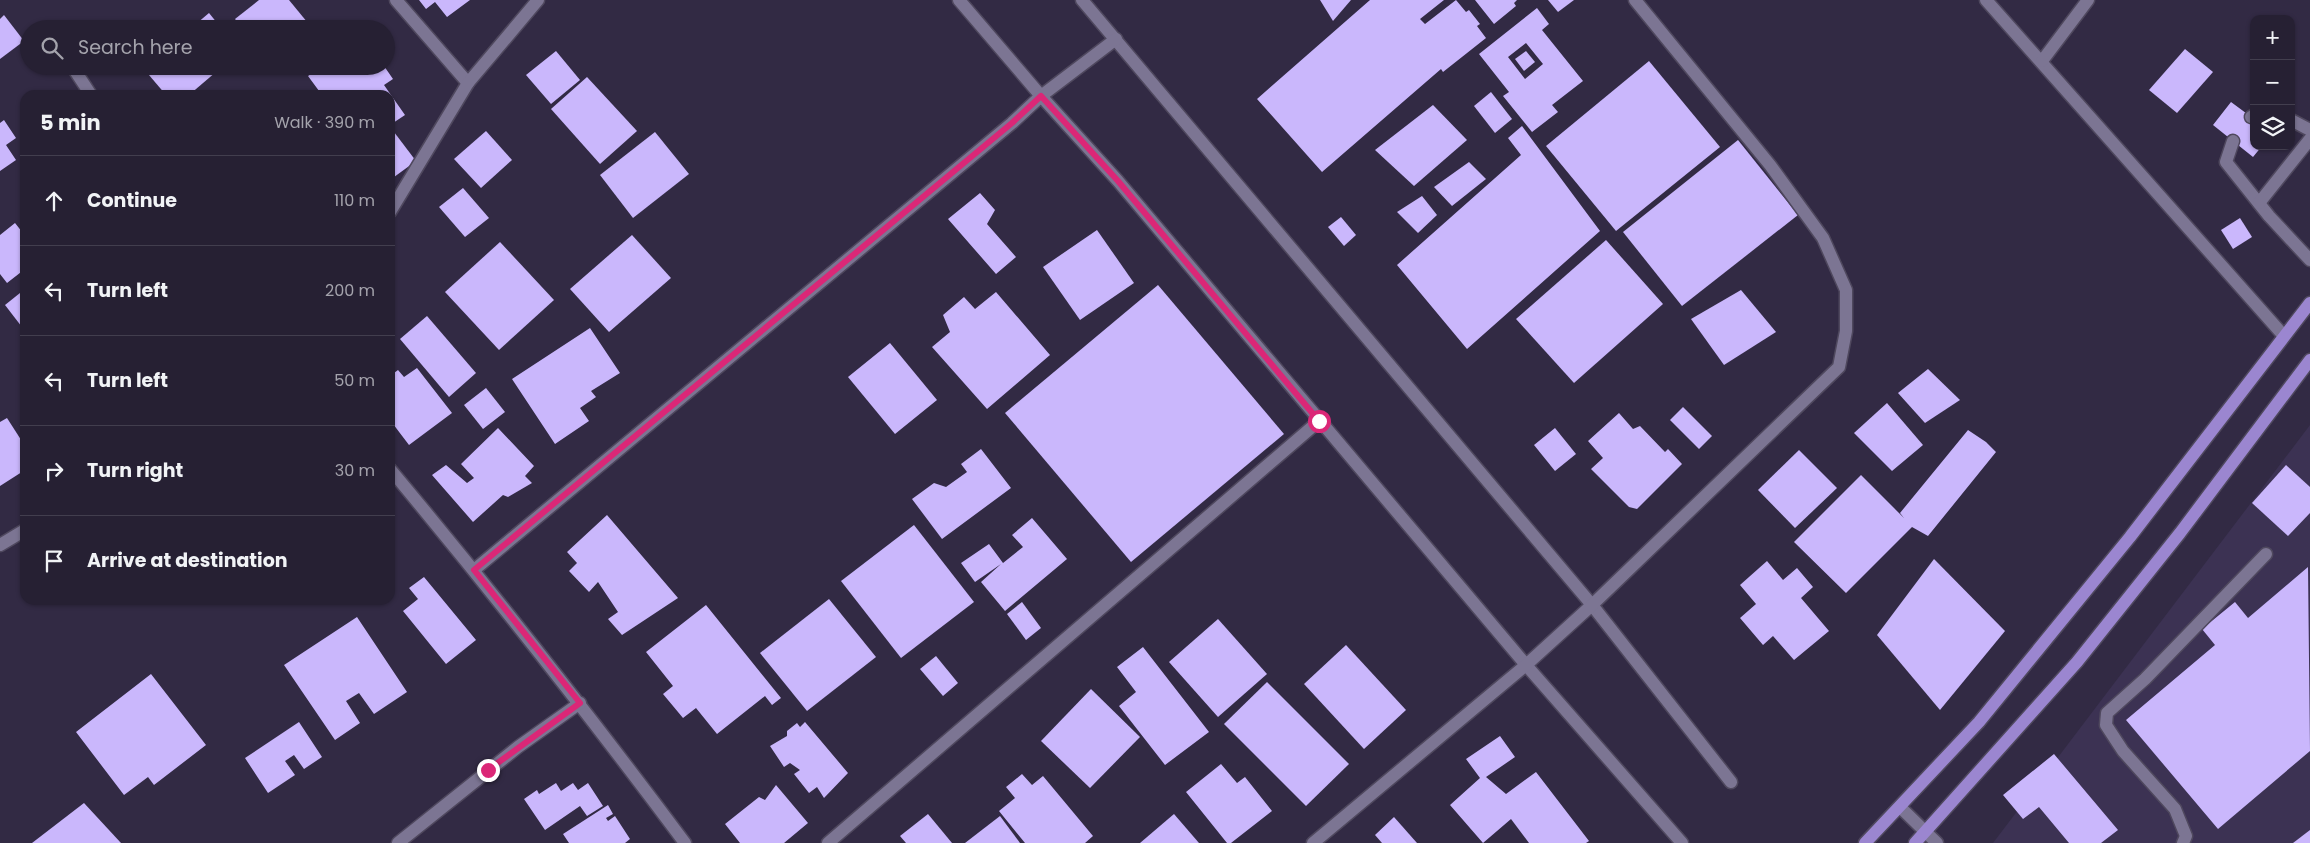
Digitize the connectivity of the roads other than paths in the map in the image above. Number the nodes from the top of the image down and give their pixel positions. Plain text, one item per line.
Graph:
1 (396, 0) edge
2 (538, 0) edge
3 (959, 0) edge
4 (1082, 0) edge
5 (1635, 0) edge
6 (1986, 0) edge
7 (2088, 0) edge
8 (1116, 39) junction
9 (2042, 60) junction
10 (78, 75) edge
11 (468, 83) junction
12 (88, 90) edge
13 (1041, 96) junction
14 (2295, 122) edge
15 (2310, 130) edge
16 (2310, 138) edge
17 (2233, 141) dead end
18 (395, 204) edge
19 (2259, 204) junction
20 (2310, 260) edge
21 (2310, 303) edge
22 (2284, 336) junction
23 (2310, 360) edge
24 (1319, 421) junction
25 (395, 475) edge
26 (20, 533) edge
27 (0, 545) edge
28 (2266, 554) dead end
29 (474, 570) junction
30 (1592, 605) junction
31 (1526, 665) junction
32 (580, 703) junction
33 (1730, 782) dead end
34 (1900, 806) junction
35 (1927, 831) junction
36 (398, 843) edge
37 (685, 843) edge
38 (828, 843) edge
39 (1313, 843) edge
40 (1682, 843) edge
41 (1864, 843) edge
42 (1915, 843) edge
43 (1937, 843) edge
44 (2183, 843) edge

1 - 11 street
2 - 11 street
3 - 13 street
4 - 8 street
5 - 30 street
6 - 9 street
7 - 9 street
8 - 13 street
8 - 30 street
9 - 22 street
10 - 12 street
11 - 18 street
13 - 24 street
13 - 29 street
14 - 15 street
16 - 19 street
17 - 19 street
19 - 20 street
21 - 22 main road
22 - 34 main road
23 - 35 main road
24 - 31 street
24 - 38 street
25 - 29 street
26 - 27 street
28 - 44 street
29 - 32 street
30 - 31 street
30 - 33 street
31 - 39 street
31 - 40 street
32 - 36 street
32 - 37 street
34 - 35 street
34 - 41 main road
35 - 42 main road
35 - 43 street

